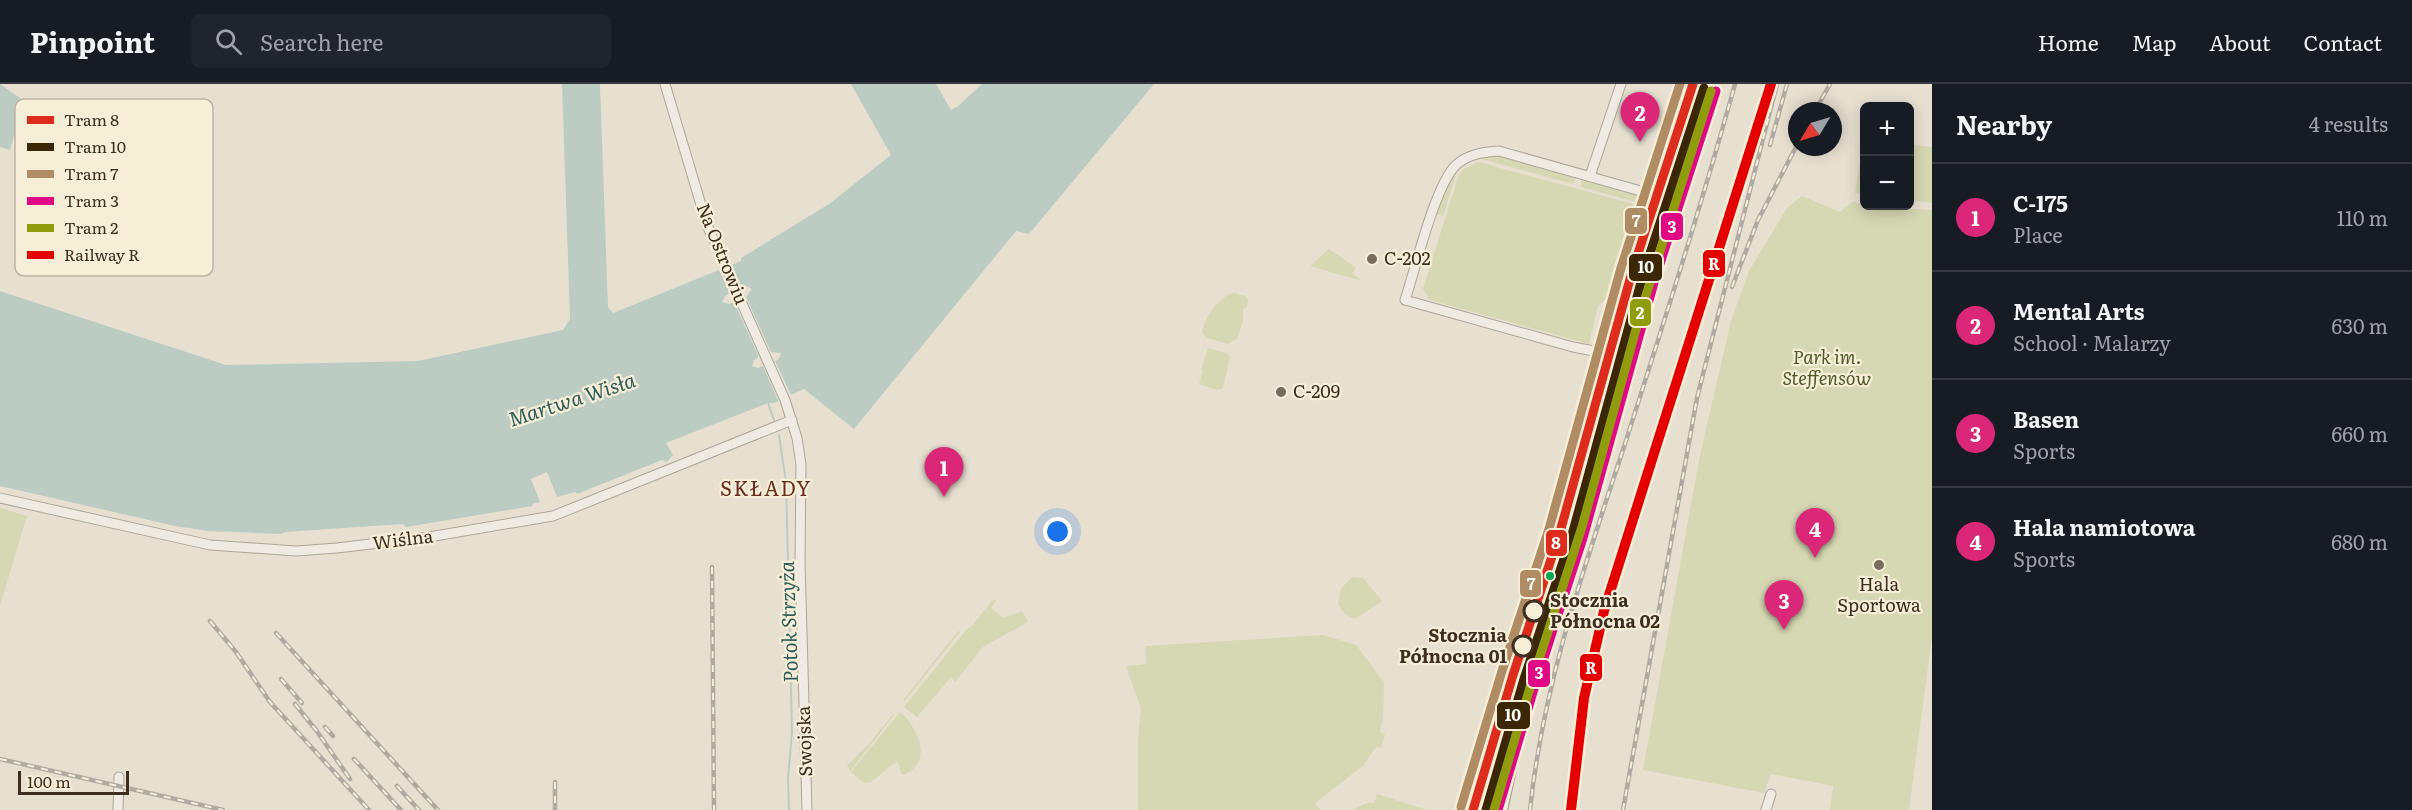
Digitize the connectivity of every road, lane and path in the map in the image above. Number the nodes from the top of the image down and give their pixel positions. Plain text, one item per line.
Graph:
1 (665, 84) edge
2 (1621, 84) edge
3 (1706, 84) edge
4 (1590, 176) junction
5 (1670, 199) junction
6 (1625, 357) junction
7 (792, 420) junction
8 (0, 498) edge
9 (1518, 713) junction
10 (119, 777) dead end
11 (1771, 794) dead end
12 (117, 810) edge
13 (807, 810) edge
14 (1488, 810) edge
15 (1501, 810) edge
16 (1766, 810) edge

1 - 7 street, Na Ostrowiu
2 - 4 street
3 - 5 main road
4 - 5 street
4 - 6 street
5 - 6 main road
6 - 9 main road
7 - 8 street, Wiślna
7 - 13 street, Swojska
9 - 14 main road
9 - 15 main road
10 - 12 street
11 - 16 street

